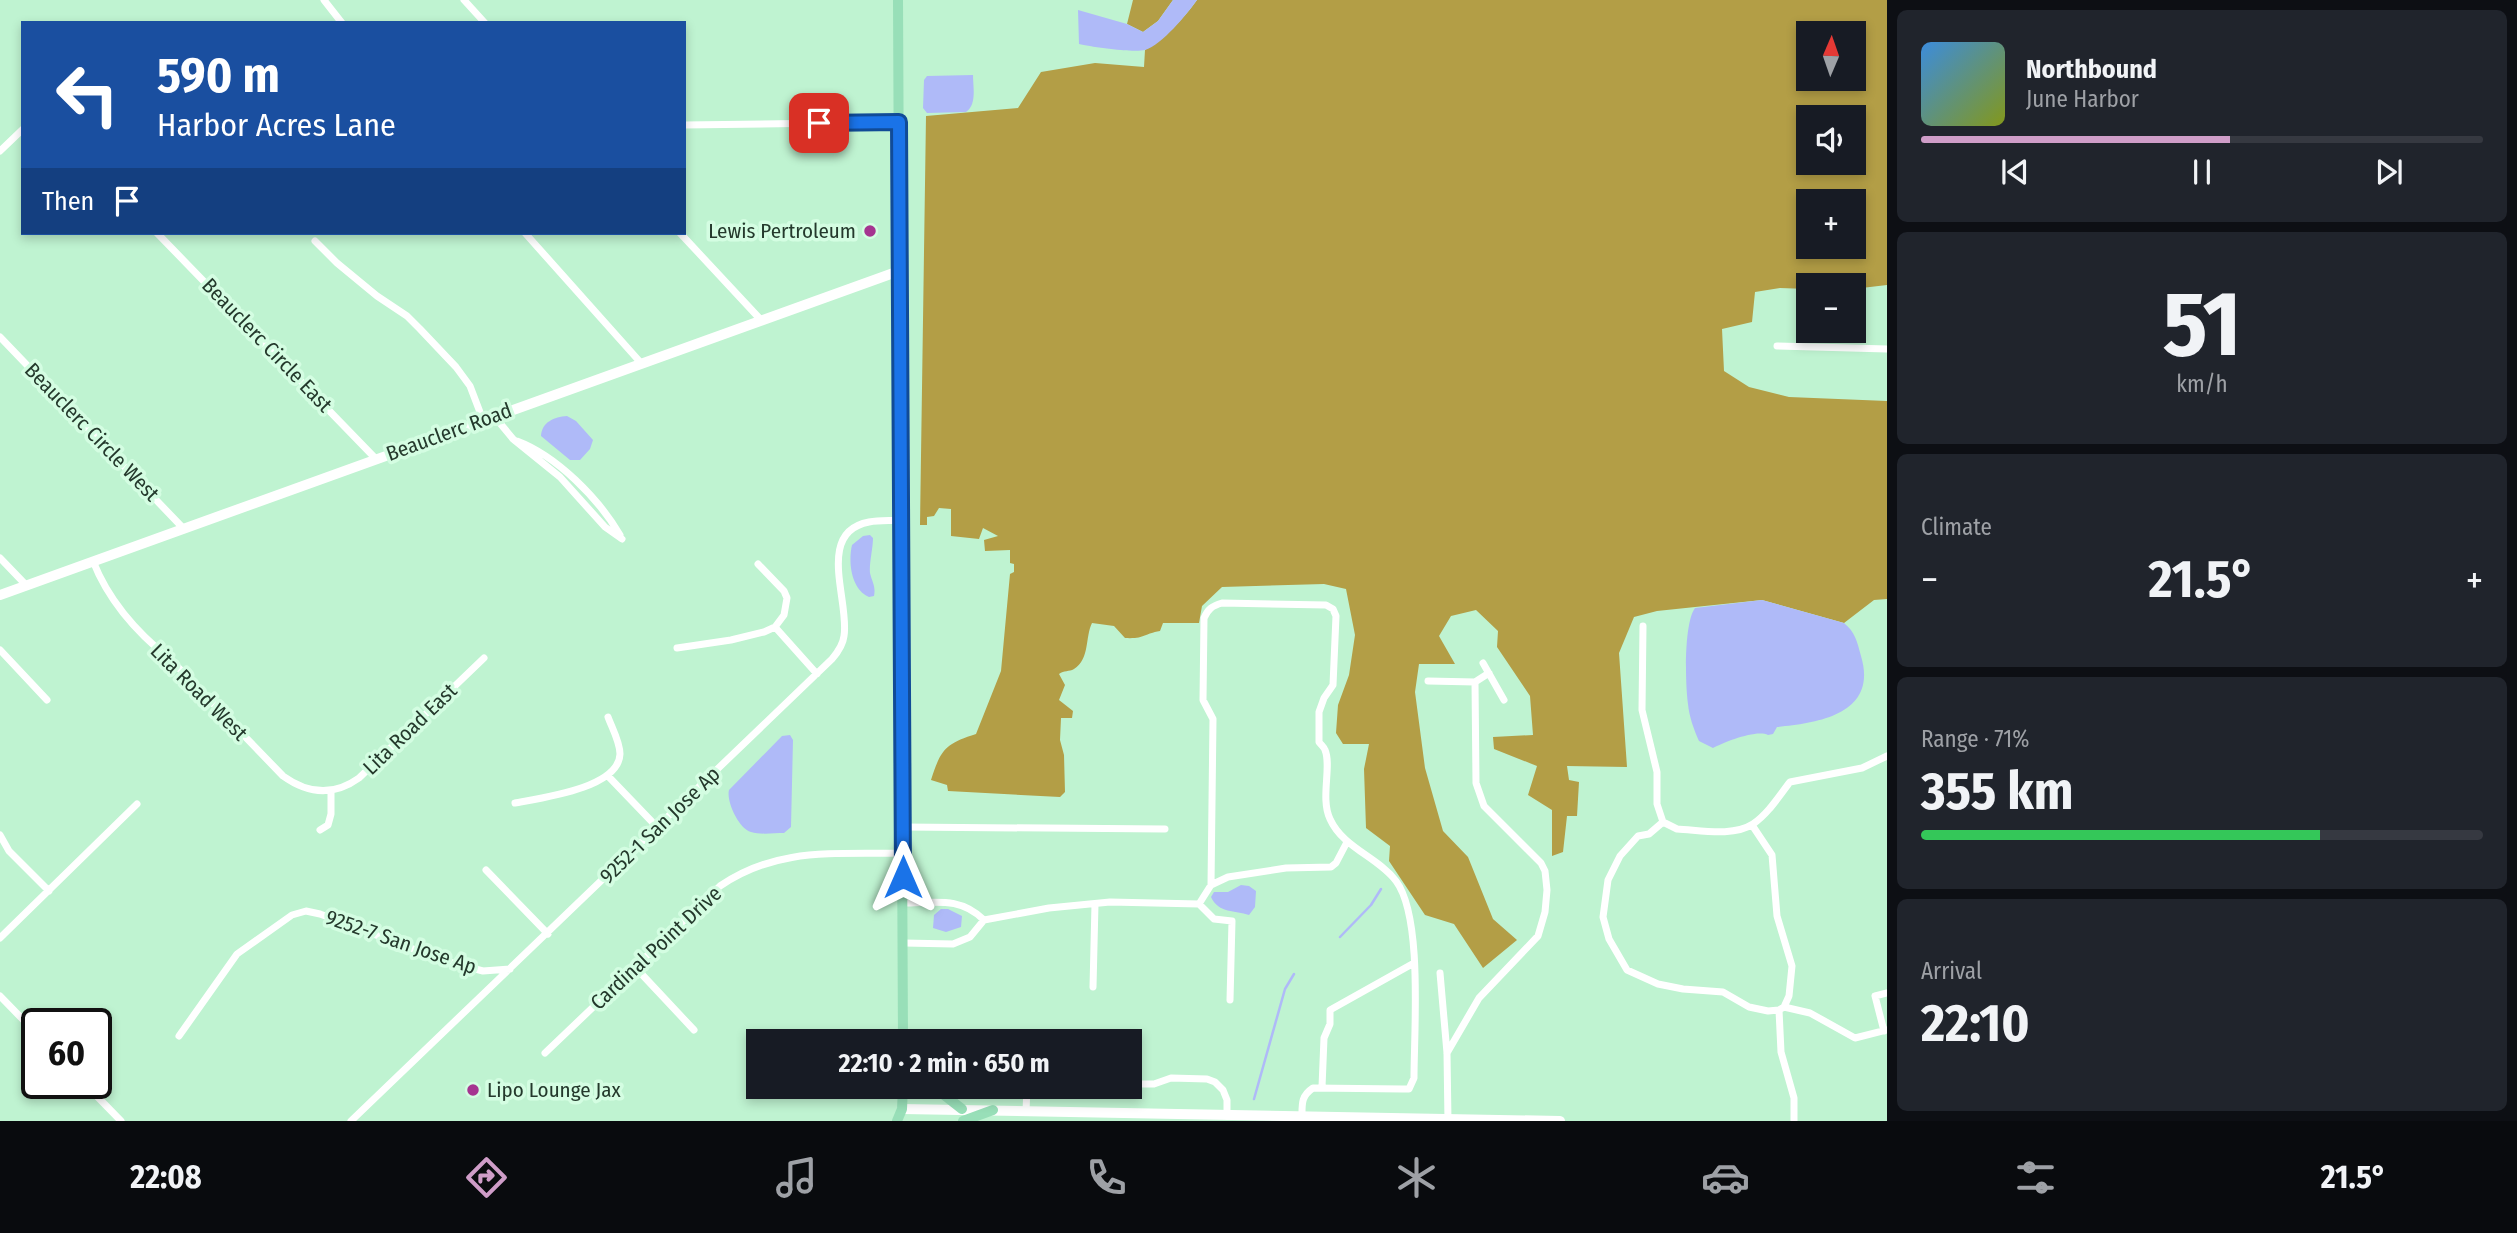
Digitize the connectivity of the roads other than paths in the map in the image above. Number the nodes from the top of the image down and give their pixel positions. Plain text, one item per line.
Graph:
1 (324, 0) edge
2 (464, 0) edge
3 (898, 0) edge
4 (340, 21) edge
5 (483, 21) edge
6 (899, 122) junction
7 (686, 125) edge
8 (21, 131) edge
9 (0, 151) edge
10 (159, 235) edge
11 (527, 235) edge
12 (682, 235) edge
13 (315, 241) dead end
14 (900, 271) junction
15 (761, 320) junction
16 (0, 337) edge
17 (1777, 346) dead end
18 (1887, 349) edge
19 (641, 363) junction
20 (494, 416) junction
21 (483, 420) junction
22 (513, 439) junction
23 (376, 459) junction
24 (579, 485) junction
25 (571, 490) junction
26 (902, 520) junction
27 (183, 528) junction
28 (0, 558) edge
29 (93, 561) junction
30 (758, 564) dead end
31 (26, 585) junction
32 (0, 595) edge
33 (1643, 626) dead end
34 (775, 627) junction
35 (677, 648) dead end
36 (0, 650) edge
37 (484, 658) dead end
38 (1483, 663) dead end
39 (1489, 673) junction
40 (817, 674) junction
41 (1428, 681) dead end
42 (1475, 682) junction
43 (47, 700) dead end
44 (1504, 700) dead end
45 (608, 717) dead end
46 (1887, 756) edge
47 (608, 776) junction
48 (331, 792) junction
49 (515, 803) dead end
50 (137, 804) dead end
51 (1663, 822) junction
52 (1752, 825) junction
53 (657, 827) junction
54 (903, 827) junction
55 (1165, 829) dead end
56 (320, 830) dead end
57 (0, 835) edge
58 (1347, 842) junction
59 (903, 853) junction
60 (486, 870) dead end
61 (1211, 885) junction
62 (49, 891) junction
63 (903, 904) junction
64 (1095, 904) junction
65 (1199, 904) junction
66 (984, 920) junction
67 (548, 934) junction
68 (0, 938) edge
69 (904, 943) junction
70 (1414, 963) junction
71 (635, 967) junction
72 (510, 969) junction
73 (1440, 973) dead end
74 (1093, 988) dead end
75 (1887, 993) edge
76 (0, 996) edge
77 (1230, 1000) dead end
78 (1781, 1009) junction
79 (21, 1018) edge
80 (903, 1029) edge
81 (694, 1030) dead end
82 (1885, 1030) edge
83 (179, 1036) dead end
84 (545, 1053) dead end
85 (1447, 1053) junction
86 (1142, 1084) edge
87 (1322, 1087) junction
88 (100, 1099) edge
89 (902, 1099) edge
90 (946, 1099) edge
91 (1026, 1099) edge
92 (902, 1109) junction
93 (993, 1110) joint
94 (1026, 1111) junction
95 (962, 1115) edge
96 (1227, 1116) junction
97 (1302, 1117) junction
98 (1794, 1118) edge
99 (1448, 1120) edge
100 (121, 1121) edge
101 (351, 1121) edge
102 (897, 1121) edge
103 (909, 1121) edge
104 (1560, 1121) edge

1 - 4 street
2 - 5 street
3 - 6 main road
6 - 7 street
6 - 14 main road
8 - 9 street
10 - 23 street, Beauclerc Circle East
11 - 19 street
12 - 15 street
13 - 21 street
14 - 15 street, Beauclerc Road
14 - 26 main road
15 - 19 street, Beauclerc Road
16 - 27 street, Beauclerc Circle West
17 - 18 street
19 - 20 street, Beauclerc Road
20 - 21 street, Beauclerc Road
20 - 22 street
21 - 23 street, Beauclerc Road
22 - 24 street
22 - 25 street
23 - 27 street, Beauclerc Road
24 - 25 street
24 - 25 street
26 - 40 street, 9252-1 San Jose Ap
26 - 54 main road
27 - 29 street, Beauclerc Road
28 - 31 street
29 - 31 street, Beauclerc Road
29 - 48 street, Lita Road West
30 - 34 street
31 - 32 street, Beauclerc Road
33 - 51 street
34 - 35 street
34 - 40 street
36 - 43 street
37 - 48 street, Lita Road East
38 - 39 street
39 - 42 street
39 - 44 street
40 - 53 street, 9252-1 San Jose Ap
41 - 42 street
42 - 85 street
45 - 47 street
46 - 52 street
47 - 49 street
47 - 53 street
48 - 56 street
50 - 62 street
51 - 52 street
51 - 78 street
52 - 78 street
53 - 67 street, 9252-1 San Jose Ap
54 - 55 street
54 - 59 main road
57 - 62 street
58 - 61 street
58 - 61 street
58 - 70 street
59 - 63 main road
59 - 71 street, Cardinal Point Drive
60 - 67 street
61 - 65 street
62 - 68 street
63 - 66 street
63 - 69 main road
64 - 65 street
64 - 66 street
64 - 74 street
65 - 77 street
66 - 69 street
67 - 72 street, 9252-1 San Jose Ap
69 - 80 main road
70 - 87 street
70 - 87 street
71 - 81 street
71 - 84 street, Cardinal Point Drive
72 - 83 street, 9252-7 San Jose Ap
72 - 101 street, 9252-1 San Jose Ap
73 - 85 street
75 - 82 street
76 - 79 street
78 - 82 street
78 - 98 street
85 - 99 street
86 - 96 street
87 - 97 street
88 - 100 street
89 - 92 main road
90 - 95 main road
91 - 94 street
92 - 95 street
92 - 102 main road
92 - 103 main road
93 - 94 street
93 - 95 main road
94 - 96 street
96 - 97 street
97 - 99 street
99 - 104 street

